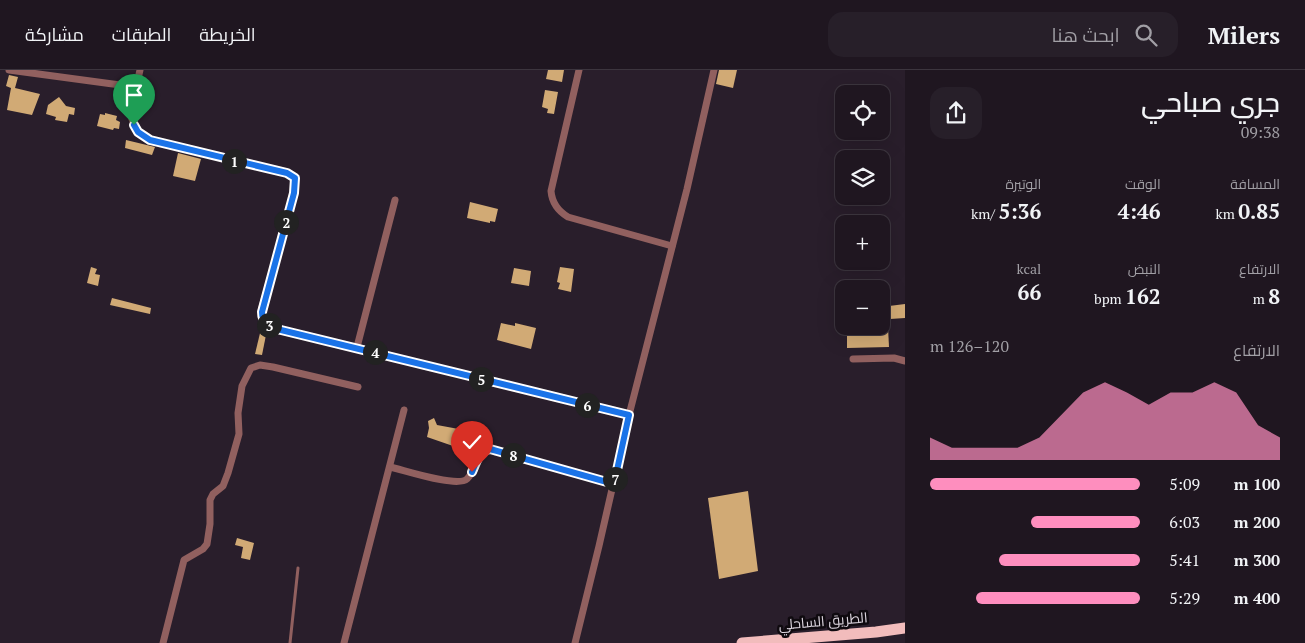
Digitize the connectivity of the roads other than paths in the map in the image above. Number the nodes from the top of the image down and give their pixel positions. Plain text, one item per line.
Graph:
1 (9, 70) edge
2 (140, 70) edge
3 (579, 70) edge
4 (714, 70) edge
5 (135, 87) junction
6 (395, 200) dead end
7 (672, 246) junction
8 (357, 347) junction
9 (853, 359) dead end
10 (905, 361) edge
11 (358, 387) dead end
12 (404, 410) dead end
13 (629, 415) junction
14 (390, 467) junction
15 (614, 484) junction
16 (298, 568) dead end
17 (905, 628) edge
18 (163, 643) edge
19 (290, 643) edge
20 (344, 643) edge
21 (575, 643) edge
22 (742, 643) edge

1 - 5 street
2 - 5 street
3 - 7 street
4 - 7 street
5 - 8 street
6 - 8 street
7 - 13 street
8 - 13 street
9 - 10 street
11 - 18 street
12 - 14 street
13 - 15 street
14 - 15 street
14 - 20 street
15 - 21 street
16 - 19 lane
17 - 22 highway, الطريق الساحلي

